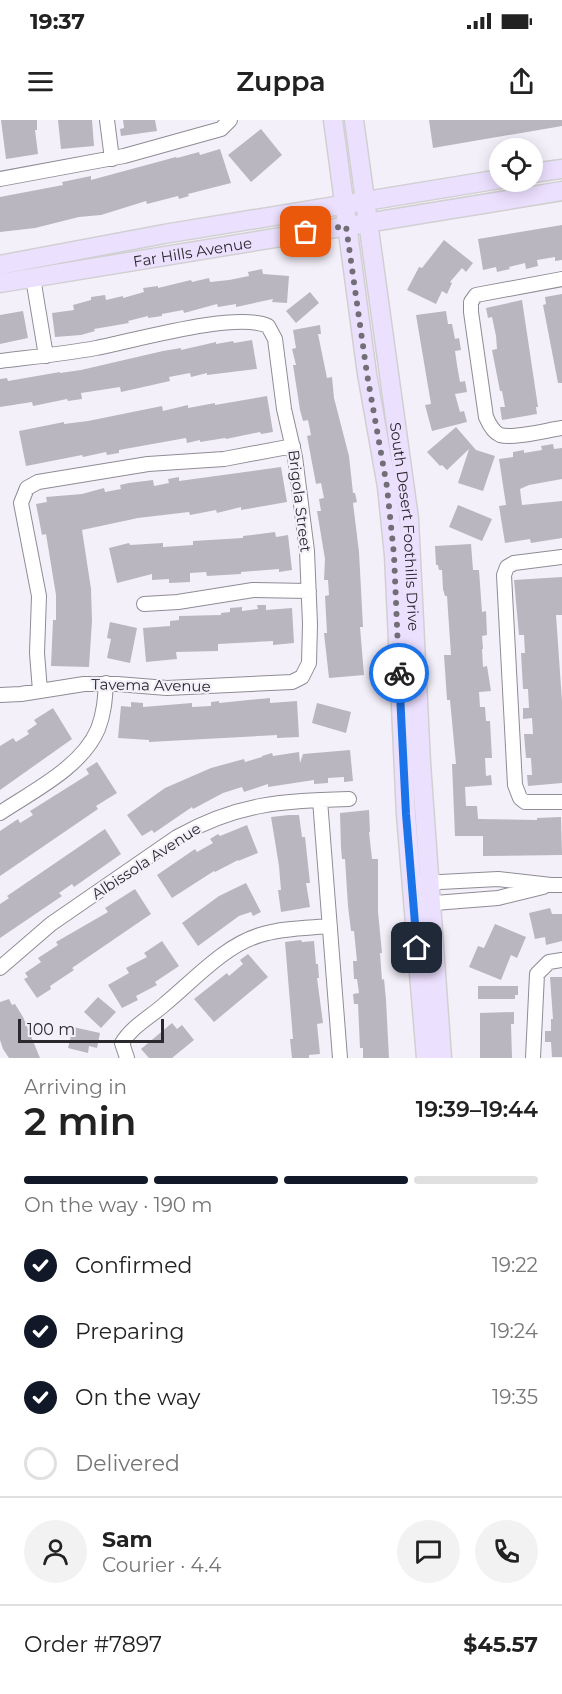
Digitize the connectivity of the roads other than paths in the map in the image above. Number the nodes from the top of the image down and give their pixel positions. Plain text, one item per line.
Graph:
1 (107, 120) edge
2 (230, 120) edge
3 (333, 120) edge
4 (354, 120) edge
5 (112, 159) junction
6 (562, 169) edge
7 (543, 172) edge
8 (0, 179) edge
9 (489, 181) edge
10 (562, 191) edge
11 (367, 211) junction
12 (345, 215) junction
13 (0, 265) edge
14 (33, 278) junction
15 (562, 279) edge
16 (0, 283) edge
17 (46, 356) junction
18 (0, 361) edge
19 (562, 428) edge
20 (293, 446) junction
21 (562, 556) edge
22 (309, 591) junction
23 (144, 604) dead end
24 (302, 677) joint
25 (106, 683) junction
26 (40, 691) junction
27 (0, 695) edge
28 (349, 799) dead end
29 (320, 800) junction
30 (562, 802) edge
31 (0, 813) edge
32 (421, 883) junction
33 (556, 885) edge
34 (422, 904) junction
35 (330, 926) junction
36 (562, 960) edge
37 (0, 968) edge
38 (127, 1058) edge
39 (340, 1058) edge
40 (426, 1058) edge
41 (442, 1058) edge
42 (533, 1058) edge

1 - 5 street
2 - 5 street
3 - 12 main road, South Desert Foothills Drive
4 - 11 main road, South Desert Foothills Drive
5 - 8 street
6 - 7 main road
9 - 11 main road, Far Hills Avenue
10 - 11 main road, Far Hills Avenue
11 - 12 main road, Far Hills Avenue
11 - 32 main road, South Desert Foothills Drive
12 - 13 main road, Far Hills Avenue
12 - 14 main road, Far Hills Avenue
12 - 32 main road, South Desert Foothills Drive
14 - 16 main road, Far Hills Avenue
14 - 17 street
15 - 19 street
17 - 18 street
17 - 20 street, Brigola Street
20 - 22 street, Brigola Street
20 - 26 street
21 - 30 street
22 - 23 street
22 - 24 street, Brigola Street
24 - 25 street, Tavema Avenue
25 - 26 street, Tavema Avenue
25 - 31 street
26 - 27 street, Tavema Avenue
28 - 29 street, Albissola Avenue
29 - 35 street
29 - 37 street, Albissola Avenue
32 - 33 street
32 - 34 main road, South Desert Foothills Drive
33 - 34 street
34 - 40 main road, South Desert Foothills Drive
34 - 41 main road, South Desert Foothills Drive
35 - 38 street
35 - 39 street
36 - 42 street

